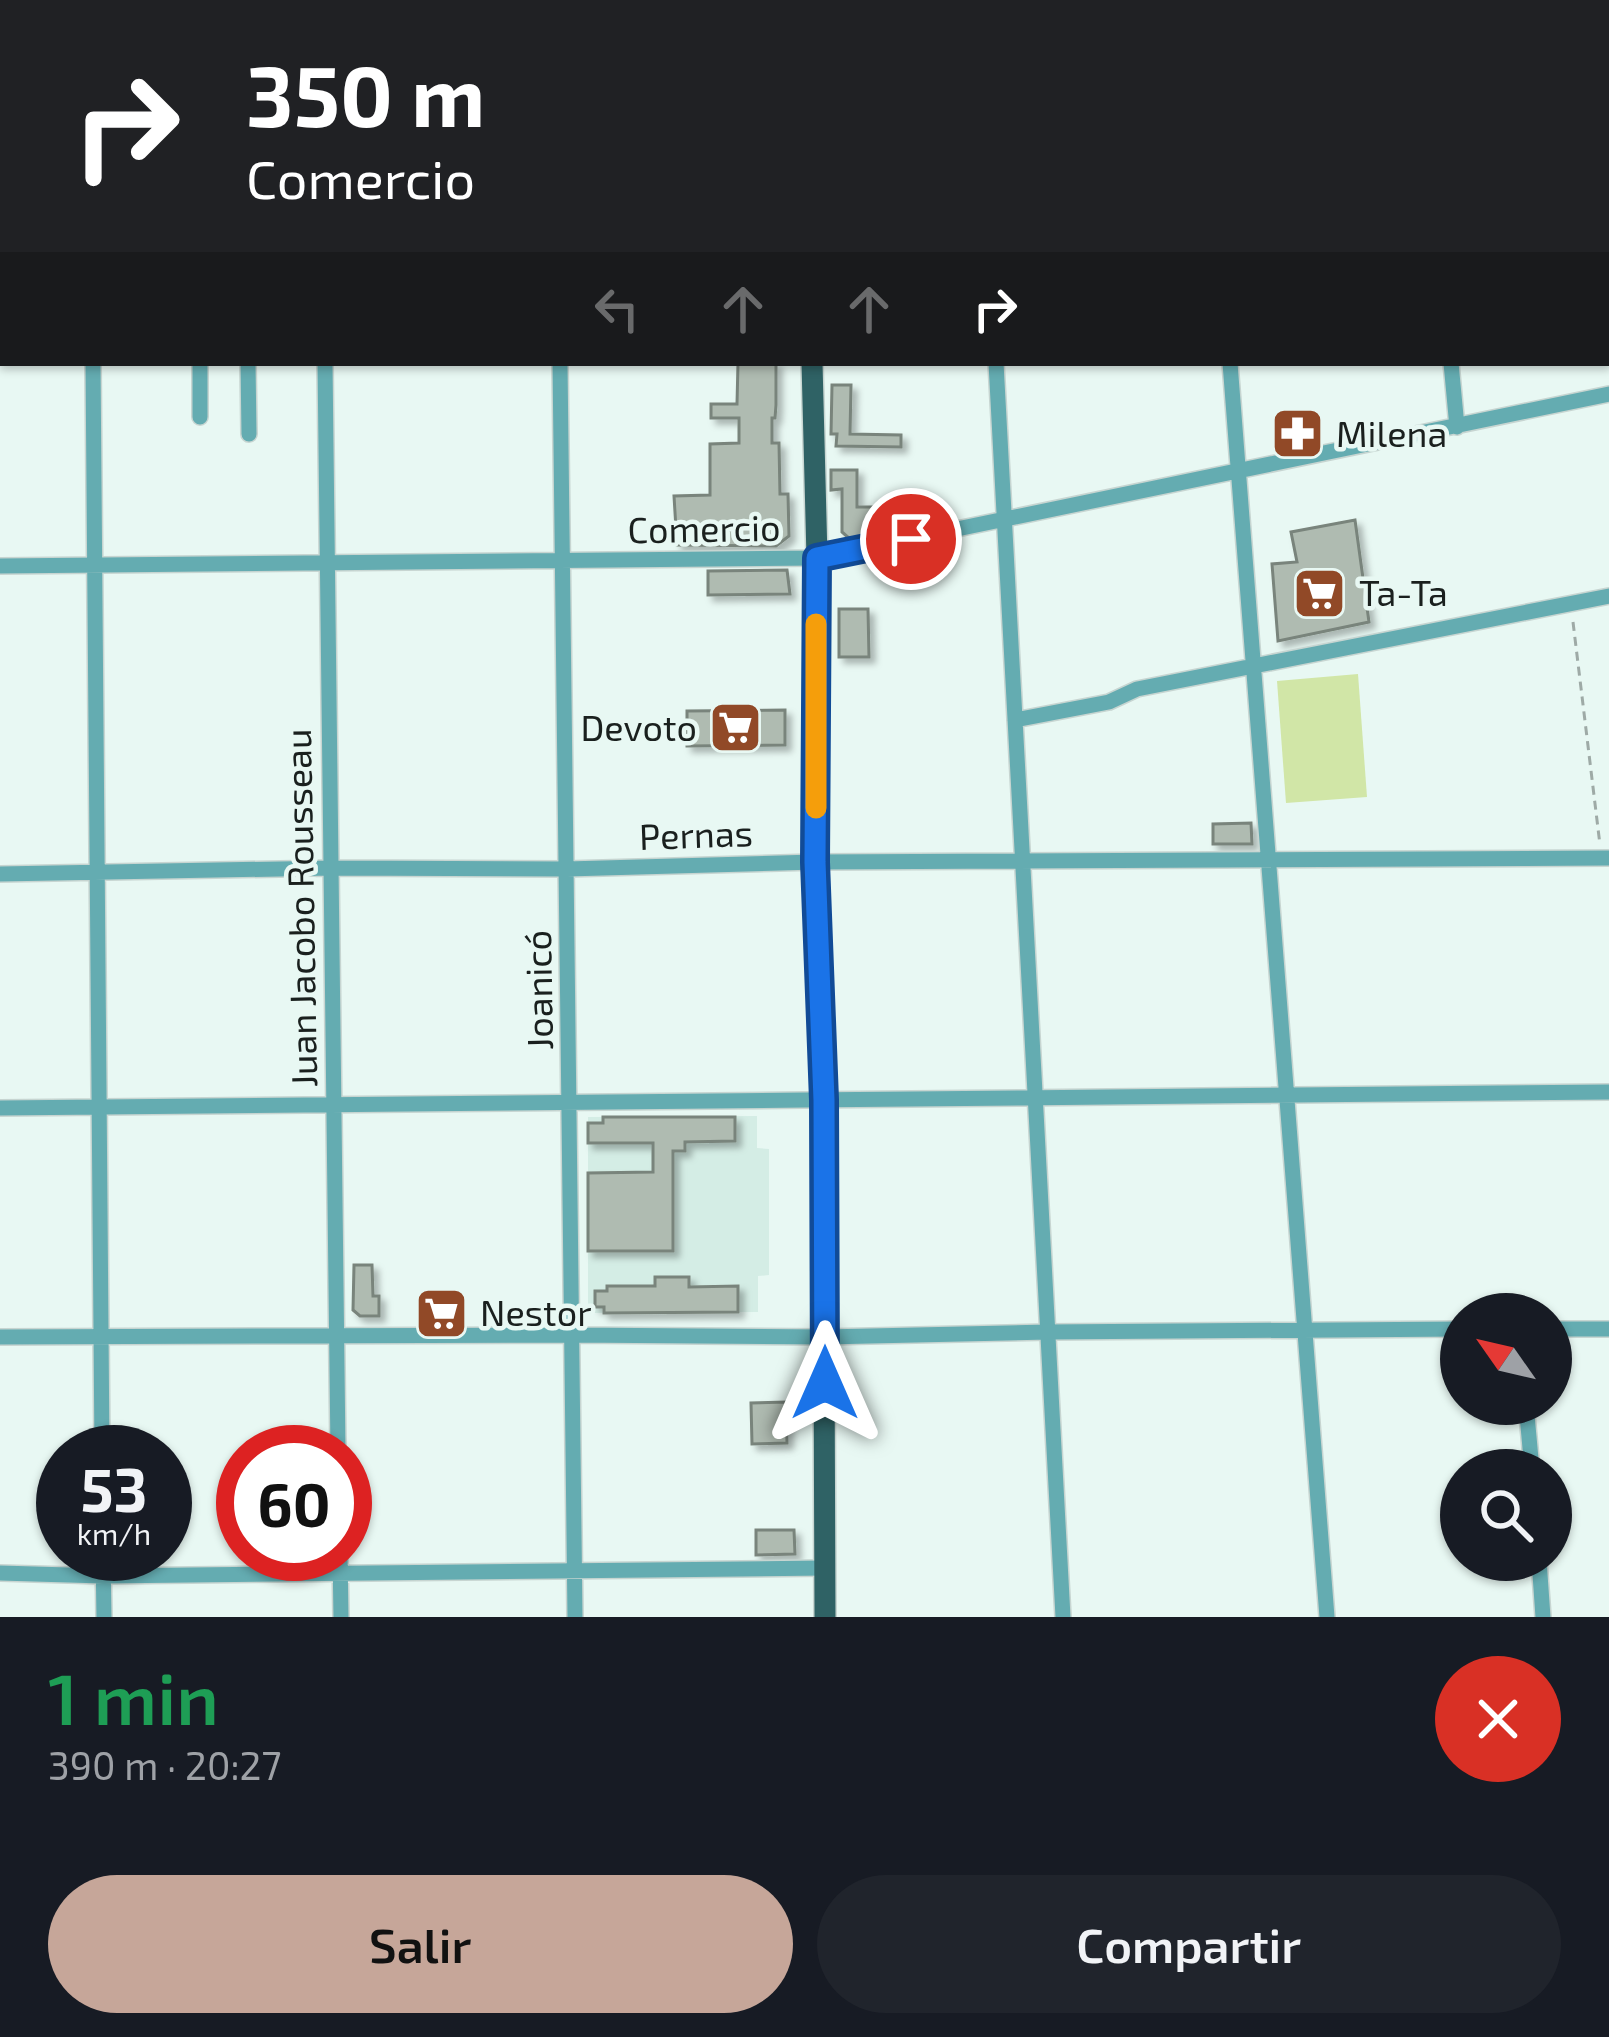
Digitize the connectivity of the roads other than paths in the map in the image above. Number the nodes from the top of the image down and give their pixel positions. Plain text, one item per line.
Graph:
1 (93, 366) edge
2 (200, 366) edge
3 (248, 366) edge
4 (326, 366) edge
5 (560, 366) edge
6 (812, 366) edge
7 (996, 366) edge
8 (1230, 366) edge
9 (1451, 366) edge
10 (1609, 394) edge
11 (200, 417) dead end
12 (1456, 427) junction
13 (249, 434) dead end
14 (1238, 472) junction
15 (1005, 520) junction
16 (817, 558) junction
17 (564, 560) junction
18 (327, 563) junction
19 (93, 565) junction
20 (0, 566) edge
21 (1609, 596) edge
22 (1252, 666) junction
23 (1015, 720) junction
24 (1605, 858) edge
25 (1267, 860) junction
26 (1021, 861) junction
27 (815, 862) junction
28 (331, 868) junction
29 (567, 869) junction
30 (98, 872) junction
31 (0, 874) edge
32 (1287, 1092) junction
33 (1609, 1092) edge
34 (1037, 1098) junction
35 (824, 1100) junction
36 (571, 1104) junction
37 (333, 1106) junction
38 (0, 1108) edge
39 (98, 1108) junction
40 (1305, 1329) junction
41 (1440, 1329) edge
42 (1572, 1329) edge
43 (1609, 1329) edge
44 (1048, 1331) junction
45 (336, 1335) junction
46 (573, 1335) junction
47 (0, 1337) edge
48 (826, 1337) junction
49 (100, 1338) junction
50 (102, 1425) edge
51 (338, 1425) edge
52 (825, 1568) junction
53 (0, 1573) edge
54 (574, 1573) junction
55 (36, 1574) edge
56 (372, 1574) edge
57 (103, 1581) edge
58 (340, 1581) edge
59 (1540, 1581) edge
60 (104, 1617) edge
61 (341, 1617) edge
62 (575, 1617) edge
63 (825, 1617) edge
64 (1063, 1617) edge
65 (1327, 1617) edge
66 (1543, 1617) edge

1 - 19 street
2 - 11 street
3 - 13 street
4 - 18 street, Juan Jacobo Rousseau
5 - 17 street, Joanicó
6 - 16 main road
7 - 15 street
8 - 14 street
9 - 12 street
10 - 12 street, Comercio
12 - 14 street, Comercio
14 - 15 street, Comercio
14 - 22 street
15 - 16 street, Comercio
15 - 23 street
16 - 17 street, Comercio
16 - 27 main road
17 - 18 street, Comercio
17 - 29 street, Joanicó
18 - 19 street, Comercio
18 - 28 street, Juan Jacobo Rousseau
19 - 20 street, Comercio
19 - 30 street
21 - 22 street
22 - 23 street
22 - 25 street
23 - 26 street
24 - 25 street, Pernas
25 - 26 street, Pernas
25 - 32 street
26 - 27 street, Pernas
26 - 34 street
27 - 29 street, Pernas
27 - 35 main road
28 - 29 street, Pernas
28 - 30 street, Pernas
28 - 37 street, Juan Jacobo Rousseau
29 - 36 street, Joanicó
30 - 31 street, Pernas
30 - 39 street
32 - 33 street
32 - 34 street
32 - 40 street
34 - 35 street
34 - 44 street
35 - 36 street
35 - 48 main road
36 - 37 street
36 - 46 street, Joanicó
37 - 39 street
37 - 45 street, Juan Jacobo Rousseau
38 - 39 street
39 - 49 street
40 - 41 street
40 - 44 street
40 - 65 street
42 - 43 street
44 - 48 street
44 - 64 street
45 - 46 street
45 - 49 street
45 - 51 street, Juan Jacobo Rousseau
46 - 48 street
46 - 54 street, Joanicó
47 - 49 street
48 - 52 main road
49 - 50 street
52 - 54 street
52 - 63 main road
53 - 55 street
54 - 56 street
54 - 62 street, Joanicó
57 - 60 street
58 - 61 street
59 - 66 street

